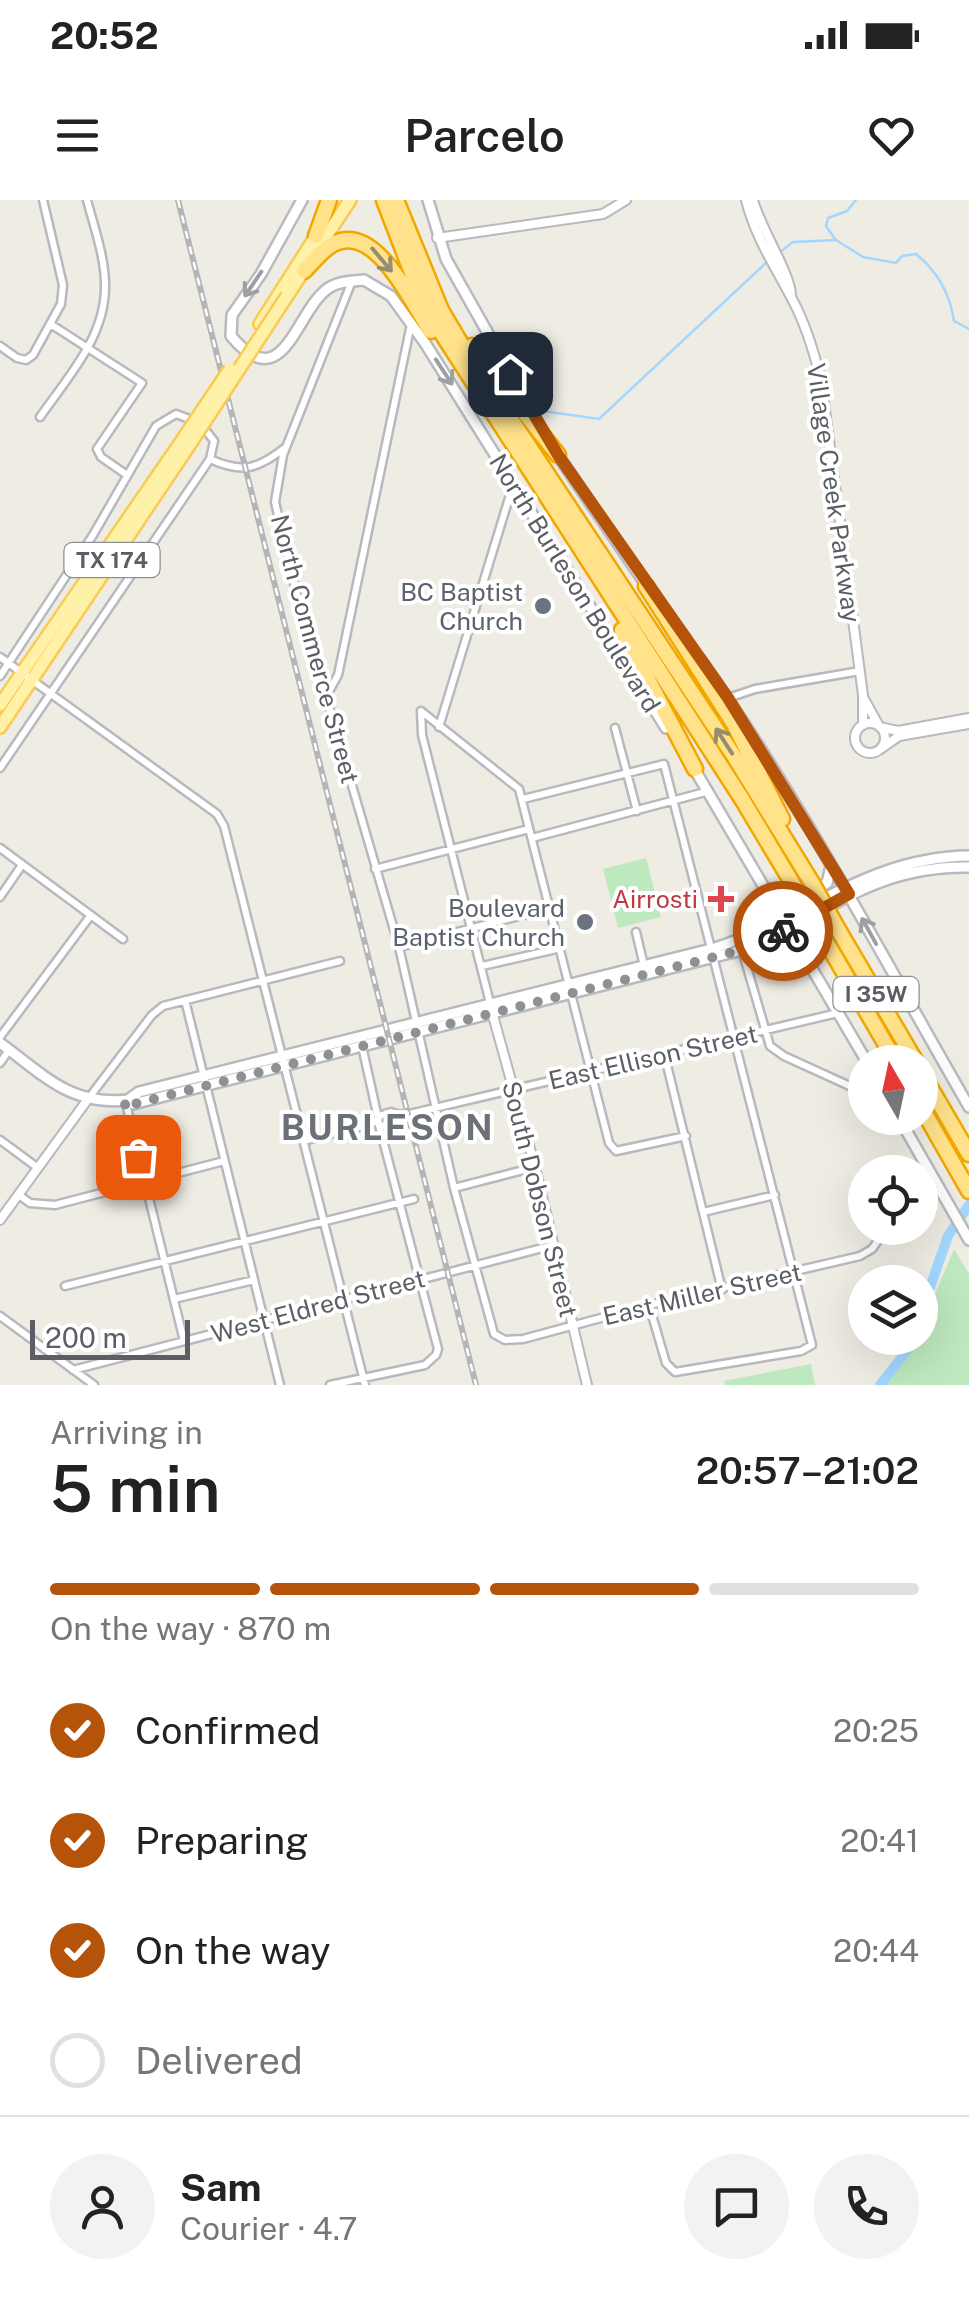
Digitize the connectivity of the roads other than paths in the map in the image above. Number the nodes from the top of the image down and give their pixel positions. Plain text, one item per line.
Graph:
1 (43, 200) edge
2 (87, 200) edge
3 (302, 200) edge
4 (330, 200) edge
5 (350, 200) edge
6 (384, 200) edge
7 (396, 200) edge
8 (428, 200) edge
9 (626, 200) edge
10 (749, 200) edge
11 (316, 236) joint
12 (437, 238) junction
13 (413, 246) junction
14 (304, 271) junction
15 (352, 281) junction
16 (411, 324) junction
17 (52, 325) junction
18 (0, 346) edge
19 (87, 349) junction
20 (40, 417) dead end
21 (500, 427) junction
22 (188, 439) junction
23 (287, 446) junction
24 (558, 455) junction
25 (210, 459) junction
26 (127, 475) junction
27 (514, 484) junction
28 (558, 517) junction
29 (646, 586) junction
30 (0, 657) edge
31 (8, 663) junction
32 (860, 671) junction
33 (0, 676) edge
34 (26, 676) junction
35 (51, 691) junction
36 (327, 694) junction
37 (862, 695) junction
38 (728, 698) junction
39 (0, 705) edge
40 (969, 721) edge
41 (863, 725) junction
42 (0, 727) edge
43 (438, 727) junction
44 (880, 727) junction
45 (615, 728) dead end
46 (879, 750) junction
47 (0, 768) edge
48 (696, 769) junction
49 (625, 773) junction
50 (709, 791) junction
51 (523, 799) junction
52 (675, 801) junction
53 (637, 811) junction
54 (530, 828) junction
55 (532, 838) junction
56 (0, 848) edge
57 (452, 849) junction
58 (950, 856) junction
59 (969, 856) edge
60 (22, 865) junction
61 (831, 866) junction
62 (969, 867) edge
63 (375, 869) junction
64 (904, 872) junction
65 (812, 883) junction
66 (846, 890) junction
67 (767, 891) junction
68 (0, 897) edge
69 (550, 908) junction
70 (91, 915) junction
71 (786, 923) junction
72 (472, 928) junction
73 (636, 932) dead end
74 (123, 938) dead end
75 (399, 946) junction
76 (561, 948) junction
77 (742, 950) junction
78 (712, 953) junction
79 (340, 961) dead end
80 (482, 966) junction
81 (645, 970) junction
82 (262, 981) junction
83 (570, 989) junction
84 (184, 1000) junction
85 (491, 1008) junction
86 (839, 1012) junction
87 (417, 1027) junction
88 (764, 1032) junction
89 (735, 1039) junction
90 (360, 1041) junction
91 (3, 1043) edge
92 (857, 1045) edge
93 (886, 1045) edge
94 (906, 1045) edge
95 (664, 1053) junction
96 (282, 1061) junction
97 (0, 1062) edge
98 (592, 1069) junction
99 (203, 1081) junction
100 (848, 1085) edge
101 (512, 1089) junction
102 (88, 1100) junction
103 (126, 1100) junction
104 (938, 1101) edge
105 (969, 1106) edge
106 (437, 1107) junction
107 (377, 1122) junction
108 (909, 1135) edge
109 (937, 1135) edge
110 (686, 1136) junction
111 (0, 1140) edge
112 (303, 1141) junction
113 (969, 1154) edge
114 (224, 1161) junction
115 (535, 1167) junction
116 (38, 1168) junction
117 (144, 1182) junction
118 (454, 1188) junction
119 (969, 1190) edge
120 (775, 1194) junction
121 (18, 1195) junction
122 (414, 1199) dead end
123 (400, 1202) junction
124 (703, 1212) junction
125 (0, 1220) edge
126 (324, 1221) junction
127 (969, 1240) edge
128 (244, 1242) junction
129 (554, 1245) junction
130 (875, 1245) edge
131 (164, 1262) junction
132 (475, 1265) junction
133 (794, 1273) junction
134 (254, 1280) junction
135 (420, 1280) junction
136 (65, 1286) dead end
137 (722, 1290) junction
138 (174, 1299) junction
139 (344, 1301) junction
140 (649, 1305) junction
141 (0, 1316) edge
142 (264, 1320) junction
143 (572, 1324) junction
144 (504, 1340) joint
145 (184, 1341) junction
146 (73, 1370) junction
147 (364, 1382) edge
148 (94, 1385) edge
149 (280, 1385) edge
150 (330, 1385) edge
151 (587, 1385) edge

1 - 17 street
2 - 19 street
3 -> 15 main road
4 - 11 highway
5 - 14 main road, TX 174
6 - 21 highway, I 35W
7 - 13 highway, I 35W
8 - 12 main road
9 - 12 street
10 - 32 street, Village Creek Parkway
11 - 22 main road, bridge
12 - 24 main road
13 - 24 highway
65 -> 13 highway, I 35W
14 -> 21 highway
14 - 22 main road, TX 174, bridge
15 - 16 main road, North Burleson Boulevard
15 - 23 street, North Commerce Street
16 -> 27 main road, North Burleson Boulevard
16 - 36 street
17 - 18 street
17 - 19 street
19 - 20 street
19 - 26 street
21 - 28 highway, I 35W
22 - 34 main road, TX 174
23 - 25 street
23 - 36 street, North Commerce Street
24 - 29 main road
25 - 26 street
25 - 35 street
26 - 31 street
27 - 43 street
27 - 48 main road, North Burleson Boulevard
28 - 48 highway
28 - 93 highway, I 35W, bridge
29 - 38 main road
29 - 65 highway
30 - 31 street
31 - 33 street
31 - 34 street
32 - 37 street, Village Creek Parkway
32 - 38 street
34 - 35 street
34 - 39 main road, TX 174
34 - 42 main road, TX 174
35 - 47 street
35 - 82 street
36 - 63 street, North Commerce Street
37 - 41 street, Village Creek Parkway
37 - 44 street, Village Creek Parkway
38 - 61 main road
40 - 44 street
40 - 46 street
41 - 44 street
41 - 46 street
43 - 51 street
43 - 57 street
44 - 46 street
45 - 49 street
48 - 50 main road, North Burleson Boulevard
49 - 51 street
49 - 52 street
49 - 53 street
50 - 52 street
50 - 67 main road, North Burleson Boulevard
51 - 54 street
52 - 53 street
52 - 78 street
53 - 55 street
54 - 55 street
54 - 57 street
55 - 69 street
56 - 60 street
57 - 63 street
57 - 72 street
58 - 59 main road
58 - 64 main road
58 - 66 main road
60 - 68 street
60 - 70 street
61 - 66 main road
61 - 67 main road
62 - 64 main road
63 - 75 street, North Commerce Street
64 - 66 main road
65 - 94 highway, I 35W, bridge
66 - 71 main road
105 -> 66 main road
67 - 71 main road, North Burleson Boulevard
69 - 72 street
69 - 76 street
70 - 74 street
70 - 91 street
71 - 77 main road
71 - 78 main road
71 - 86 main road, North Burleson Boulevard
72 - 75 street
72 - 80 street
73 - 81 street
75 - 87 street, North Commerce Street
76 - 80 street
76 - 83 street
77 - 78 main road
77 - 88 street
78 - 81 main road
78 - 89 street
79 - 82 street
80 - 85 street
81 - 83 main road
82 - 84 street
82 - 96 street
83 - 85 main road
83 - 98 street
84 - 99 street
84 - 102 street
85 - 87 main road
85 - 101 street, South Dobson Street
86 - 88 street, East Ellison Street
86 - 92 main road, North Burleson Boulevard
87 - 90 main road
87 - 90 main road
87 - 106 street, North Commerce Street
88 - 89 street, East Ellison Street
88 - 100 street
89 - 95 street, East Ellison Street
89 - 120 street
90 - 96 main road
90 - 107 street
91 - 97 street
91 - 102 main road
95 - 98 street, East Ellison Street
95 - 110 street
96 - 99 main road
96 - 112 street
98 - 101 street, East Ellison Street
98 - 110 street
99 - 103 main road
99 - 114 street
101 - 106 street, East Ellison Street
101 - 115 street, South Dobson Street
102 - 103 main road
102 - 116 street
103 - 117 street
104 - 113 highway
106 - 107 street, East Ellison Street
106 - 118 street, North Commerce Street
107 - 112 street, East Ellison Street
107 - 123 street
108 - 127 main road
109 - 119 highway
110 - 124 street
111 - 116 street
112 - 126 street
114 - 117 street
114 - 128 street
115 - 118 street
115 - 129 street, South Dobson Street
116 - 121 street
117 - 121 street
117 - 131 street
118 - 132 street, North Commerce Street
120 - 124 street
120 - 133 street
121 - 125 street
122 - 123 street
123 - 126 street
123 - 135 street
124 - 137 street
126 - 128 street
126 - 139 street
128 - 131 street
128 - 134 street
129 - 132 street, West Eldred Street
129 - 143 street, South Dobson Street
130 - 133 street, East Miller Street
131 - 136 street
131 - 138 street
132 - 135 street, West Eldred Street
132 - 144 street, North Commerce Street
133 - 137 street, East Miller Street
133 - 140 street
134 - 138 street
134 - 142 street
135 - 139 street, West Eldred Street
135 - 147 street
137 - 140 street, East Miller Street
138 - 145 street
139 - 142 street, West Eldred Street
139 - 147 street
140 - 143 street, East Miller Street
141 - 146 street
142 - 145 street, West Eldred Street
142 - 149 street
143 - 144 street, East Miller Street
143 - 151 street, South Dobson Street
145 - 146 street, West Eldred Street
146 - 148 street
147 - 150 street

